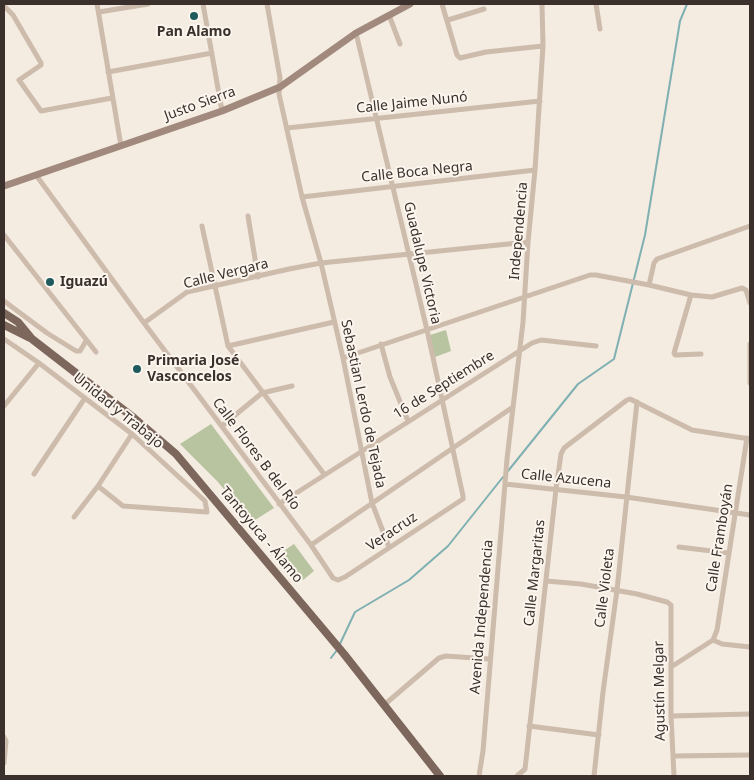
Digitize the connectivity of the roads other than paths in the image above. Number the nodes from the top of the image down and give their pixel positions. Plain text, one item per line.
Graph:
1 (97, 4) edge
2 (148, 4) edge
3 (204, 4) edge
4 (267, 4) edge
5 (410, 4) edge
6 (442, 4) edge
7 (542, 4) edge
8 (596, 4) edge
9 (4, 6) edge
10 (484, 9) dead end
11 (98, 12) junction
12 (389, 15) junction
13 (448, 20) junction
14 (600, 29) dead end
15 (356, 33) junction
16 (400, 44) dead end
17 (543, 46) junction
18 (212, 53) junction
19 (108, 72) junction
20 (280, 87) junction
21 (112, 98) junction
22 (540, 101) junction
23 (222, 111) junction
24 (377, 117) junction
25 (287, 128) junction
26 (122, 146) junction
27 (535, 170) junction
28 (36, 175) junction
29 (392, 185) junction
30 (4, 186) edge
31 (302, 197) junction
32 (248, 216) dead end
33 (202, 226) dead end
34 (750, 226) edge
35 (4, 237) edge
36 (528, 242) junction
37 (409, 255) junction
38 (321, 263) junction
39 (258, 277) junction
40 (646, 284) junction
41 (216, 286) junction
42 (690, 295) junction
43 (525, 298) junction
44 (4, 301) edge
45 (750, 303) edge
46 (4, 313) edge
47 (334, 322) junction
48 (144, 323) junction
49 (4, 325) edge
50 (427, 330) junction
51 (4, 339) edge
52 (32, 339) junction
53 (86, 341) junction
54 (381, 344) junction
55 (750, 344) edge
56 (228, 346) junction
57 (596, 346) dead end
58 (521, 350) junction
59 (96, 352) dead end
60 (701, 354) dead end
61 (343, 358) junction
62 (39, 362) junction
63 (750, 383) edge
64 (292, 386) dead end
65 (262, 393) junction
66 (85, 398) junction
67 (442, 400) junction
68 (637, 402) junction
69 (4, 406) edge
70 (513, 407) junction
71 (408, 421) junction
72 (222, 426) junction
73 (132, 434) junction
74 (748, 439) edge
75 (453, 447) junction
76 (362, 451) junction
77 (507, 459) joint
78 (34, 474) dead end
79 (324, 474) junction
80 (505, 482) junction
81 (98, 486) junction
82 (556, 489) junction
83 (626, 497) junction
84 (463, 499) joint
85 (372, 502) junction
86 (280, 504) junction
87 (736, 512) junction
88 (750, 515) edge
89 (74, 517) dead end
90 (311, 545) junction
91 (679, 546) dead end
92 (388, 547) junction
93 (728, 552) junction
94 (333, 578) joint
95 (546, 581) junction
96 (617, 590) junction
97 (712, 640) junction
98 (750, 648) edge
99 (489, 659) junction
100 (671, 667) junction
101 (384, 704) junction
102 (750, 714) edge
103 (671, 716) junction
104 (529, 726) junction
105 (599, 735) junction
106 (5, 739) edge
107 (750, 755) edge
108 (673, 756) junction
109 (4, 762) edge
110 (440, 776) edge
111 (479, 776) edge
112 (517, 776) edge
113 (594, 776) edge
114 (674, 776) edge

1 - 11 street
2 - 11 street
3 - 18 street
4 - 20 street
5 - 12 main road, Justo Sierra
6 - 13 street
7 - 17 street, Independencia
8 - 14 street
9 - 21 street
10 - 13 street
11 - 19 street
12 - 15 main road, Justo Sierra
12 - 16 street
13 - 17 street
15 - 20 main road, Justo Sierra
15 - 24 street, Guadalupe Victoria
17 - 22 street, Independencia
18 - 19 street
18 - 23 street
19 - 21 street
20 - 23 main road, Justo Sierra
20 - 25 street, Sebastian Lerdo de Tejada
21 - 26 street
22 - 24 street, Calle Jaime Nunó
22 - 27 street, Independencia
23 - 26 main road, Justo Sierra
24 - 25 street, Calle Jaime Nunó
24 - 29 street, Guadalupe Victoria
25 - 31 street, Sebastian Lerdo de Tejada
26 - 28 main road, Justo Sierra
27 - 29 street, Calle Boca Negra
27 - 36 street, Independencia
28 - 30 main road, Justo Sierra
28 - 48 street, Calle Flores B del Río
29 - 31 street, Calle Boca Negra
29 - 37 street, Guadalupe Victoria
31 - 38 street, Sebastian Lerdo de Tejada
32 - 39 street
33 - 41 street
34 - 40 street
35 - 53 street
36 - 37 street, Calle Vergara
36 - 43 street, Independencia
37 - 38 street, Calle Vergara
37 - 50 street, Guadalupe Victoria
38 - 39 street, Calle Vergara
38 - 47 street, Sebastian Lerdo de Tejada
39 - 41 street, Calle Vergara
40 - 42 street
40 - 43 street
41 - 48 street, Calle Vergara
41 - 56 street
42 - 45 street
42 - 60 street
43 - 50 street
43 - 58 street, Independencia
44 - 53 street
46 - 52 main road
47 - 56 street
47 - 61 street, Sebastian Lerdo de Tejada
48 - 72 street, Calle Flores B del Río
49 - 52 main road
50 - 54 street
50 - 67 street, Guadalupe Victoria
51 - 62 street, Unidad y Trabajo
52 - 101 main road, Tantoyuca - Álamo
53 - 59 street
54 - 61 street
54 - 71 street
55 - 63 street
56 - 65 street
57 - 58 street, 16 de Septiembre
58 - 67 street, 16 de Septiembre
58 - 70 street, Independencia
61 - 76 street, Sebastian Lerdo de Tejada
62 - 66 street, Unidad y Trabajo
62 - 69 street
64 - 65 street
65 - 72 street
65 - 79 street
66 - 73 street, Unidad y Trabajo
66 - 78 street
67 - 71 street, 16 de Septiembre
67 - 75 street, Guadalupe Victoria
68 - 74 street
68 - 82 street, Calle Margaritas
68 - 83 street, Calle Violeta
70 - 75 street
70 - 77 street, Independencia
71 - 76 street, 16 de Septiembre
72 - 86 street, Calle Flores B del Río
73 - 81 street
73 - 81 street, Unidad y Trabajo
74 - 87 street, Calle Framboyán
75 - 84 street, Guadalupe Victoria
75 - 85 street
76 - 79 street, 16 de Septiembre
76 - 85 street, Sebastian Lerdo de Tejada
77 - 80 street, Avenida Independencia
79 - 86 street, 16 de Septiembre
80 - 82 street, Calle Azucena
80 - 99 street, Avenida Independencia
81 - 89 street
82 - 83 street, Calle Azucena
82 - 95 street, Calle Margaritas
83 - 87 street, Calle Azucena
83 - 96 street, Calle Violeta
84 - 92 street, Veracruz
85 - 90 street
85 - 92 street, Sebastian Lerdo de Tejada
86 - 90 street, Calle Flores B del Río
87 - 88 street, Calle Azucena
87 - 93 street, Calle Framboyán
90 - 94 street, Calle Flores B del Río
91 - 93 street
92 - 94 street, Veracruz
93 - 97 street, Calle Framboyán
95 - 96 street
95 - 104 street, Calle Margaritas
96 - 100 street, Agustín Melgar
96 - 105 street, Calle Violeta
97 - 98 street
97 - 100 street
99 - 101 street
99 - 111 street, Avenida Independencia
100 - 103 street, Agustín Melgar
101 - 110 main road, Tantoyuca - Álamo
102 - 103 street
103 - 108 street, Agustín Melgar
104 - 105 street
104 - 112 street, Calle Margaritas
105 - 113 street, Calle Violeta
106 - 109 street
107 - 108 street
108 - 114 street, Agustín Melgar

